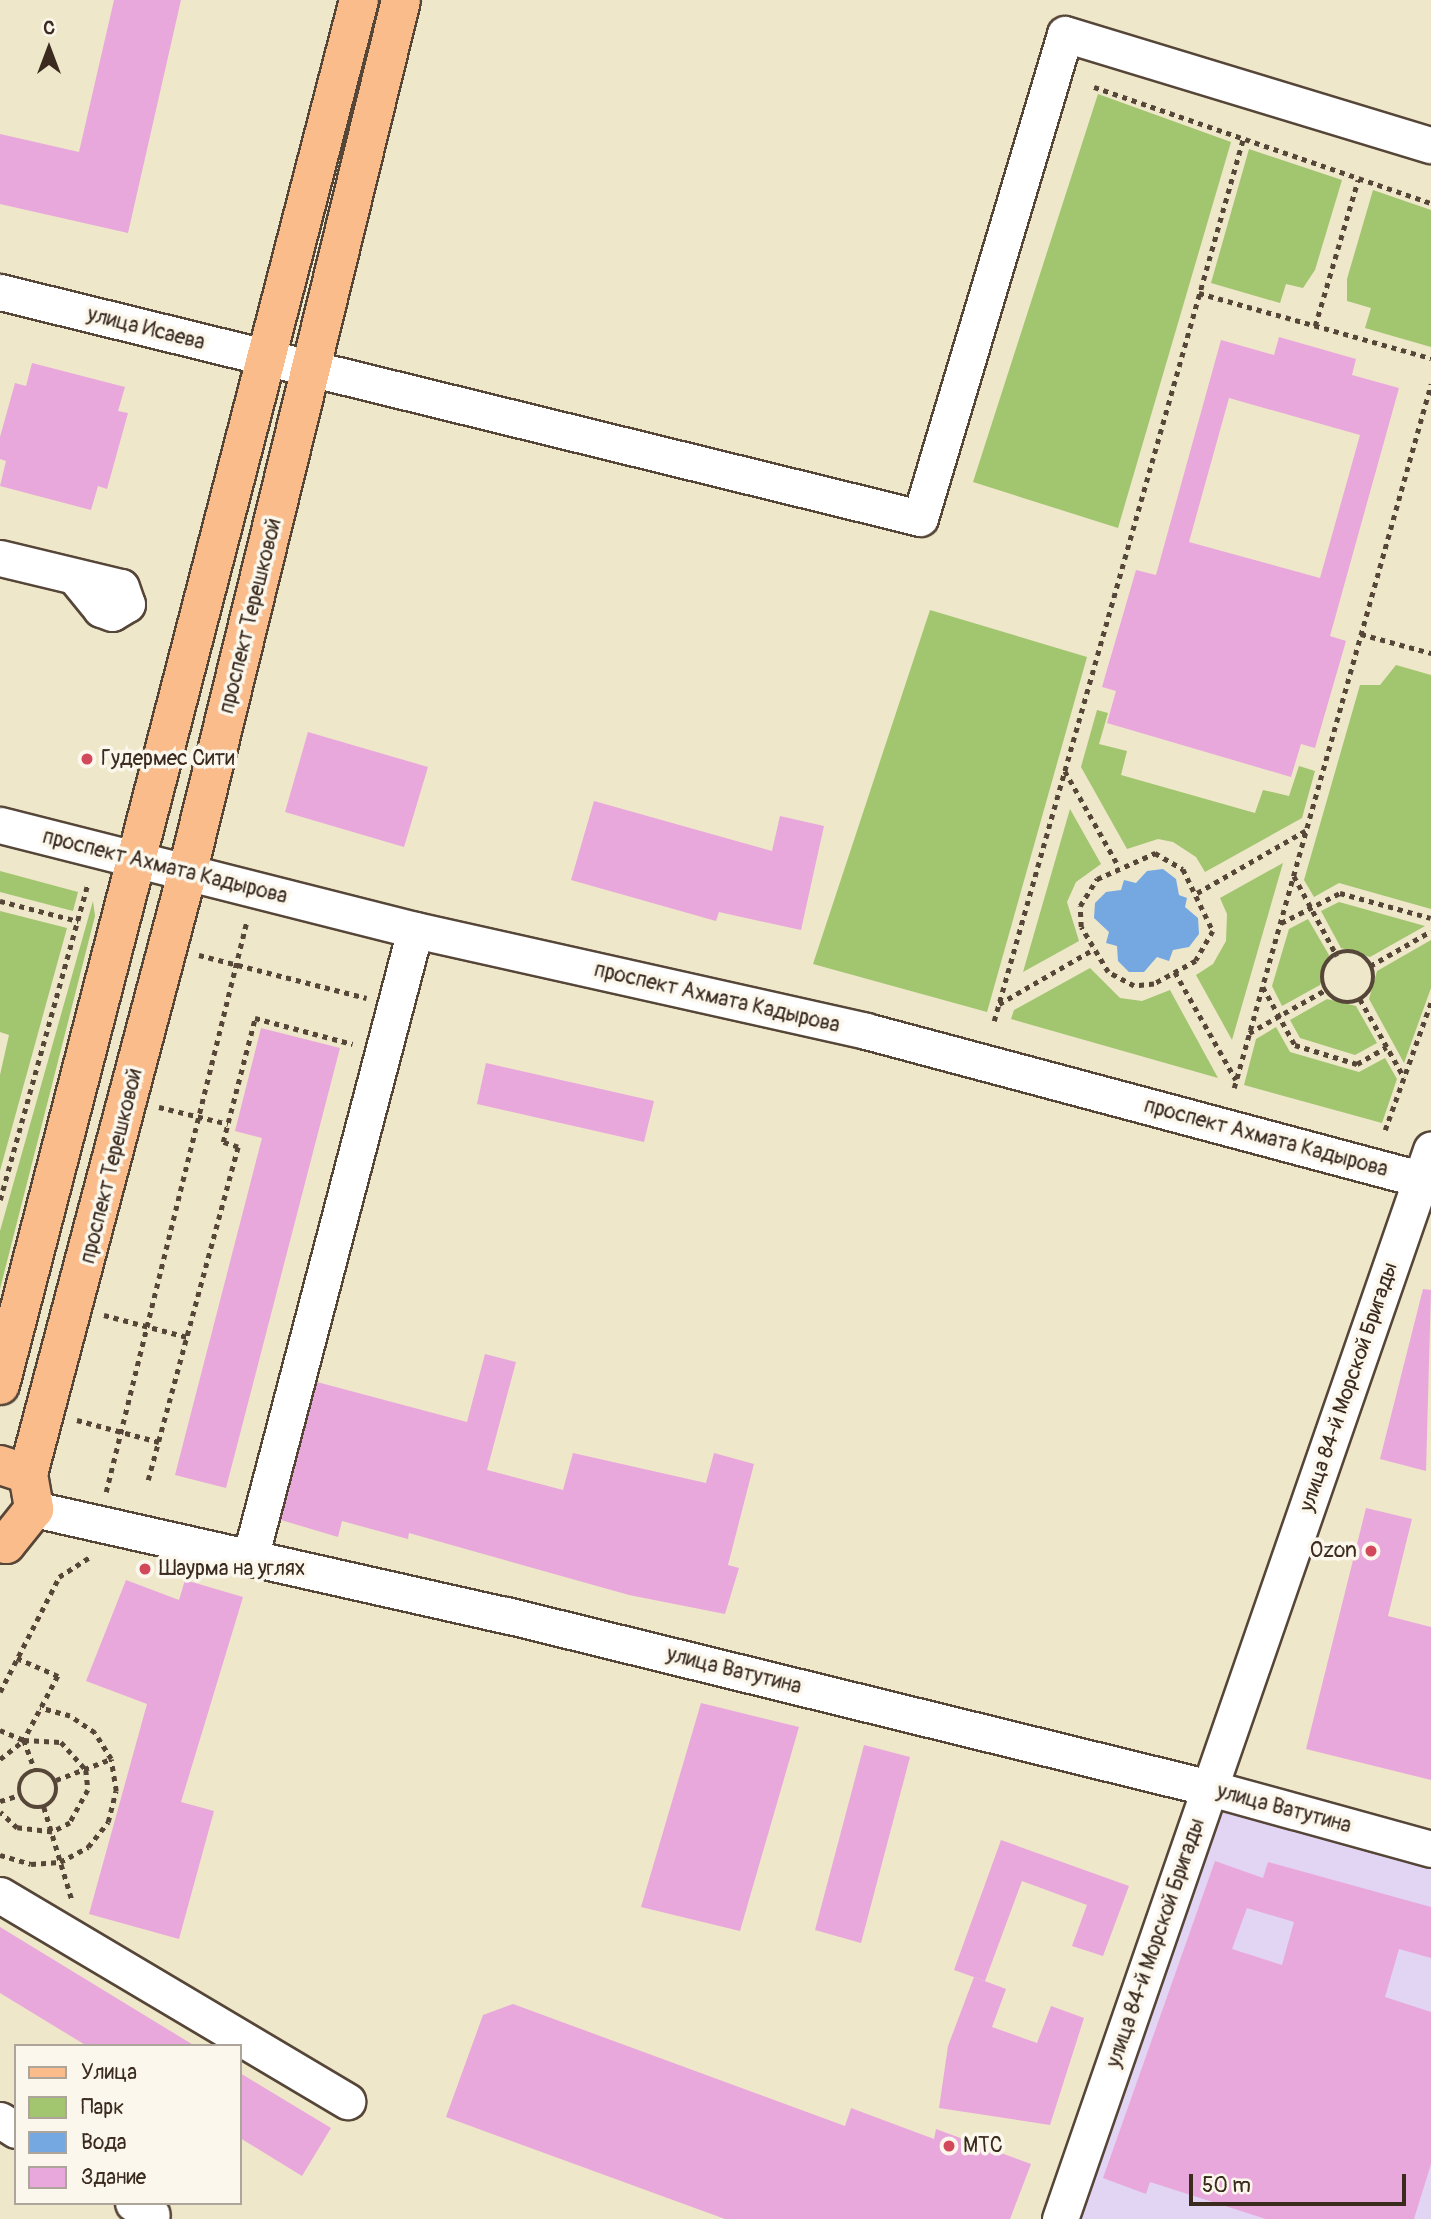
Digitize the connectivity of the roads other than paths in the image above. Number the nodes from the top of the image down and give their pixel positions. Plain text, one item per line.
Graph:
1 (359, 0) edge
2 (401, 0) edge
3 (1431, 145) edge
4 (0, 292) edge
5 (290, 365) junction
6 (0, 558) edge
7 (75, 577) dead end
8 (0, 825) edge
9 (161, 868) junction
10 (415, 930) junction
11 (1427, 1170) edge
12 (0, 1385) edge
13 (21, 1483) edge
14 (2, 1548) edge
15 (250, 1558) junction
16 (1210, 1788) junction
17 (1431, 1849) edge
18 (0, 1895) edge
19 (347, 2101) dead end
20 (1060, 2219) edge

1 - 5 main road, проспект Терешковой
2 - 5 main road, проспект Терешковой
3 - 5 street, улица Исаева
4 - 5 street, улица Исаева
5 - 9 main road, проспект Терешковой
5 - 9 main road, проспект Терешковой
6 - 7 street
8 - 9 street, проспект Ахмата Кадырова
9 - 10 street, проспект Ахмата Кадырова
9 - 12 main road, проспект Терешковой
9 - 13 main road, проспект Терешковой
10 - 11 street, проспект Ахмата Кадырова
10 - 15 street
11 - 16 street, улица 84-й Морской Бригады
13 - 14 main road
13 - 15 street, улица Ватутина
15 - 16 street, улица Ватутина
16 - 17 street, улица Ватутина
16 - 20 street, улица 84-й Морской Бригады
18 - 19 street

